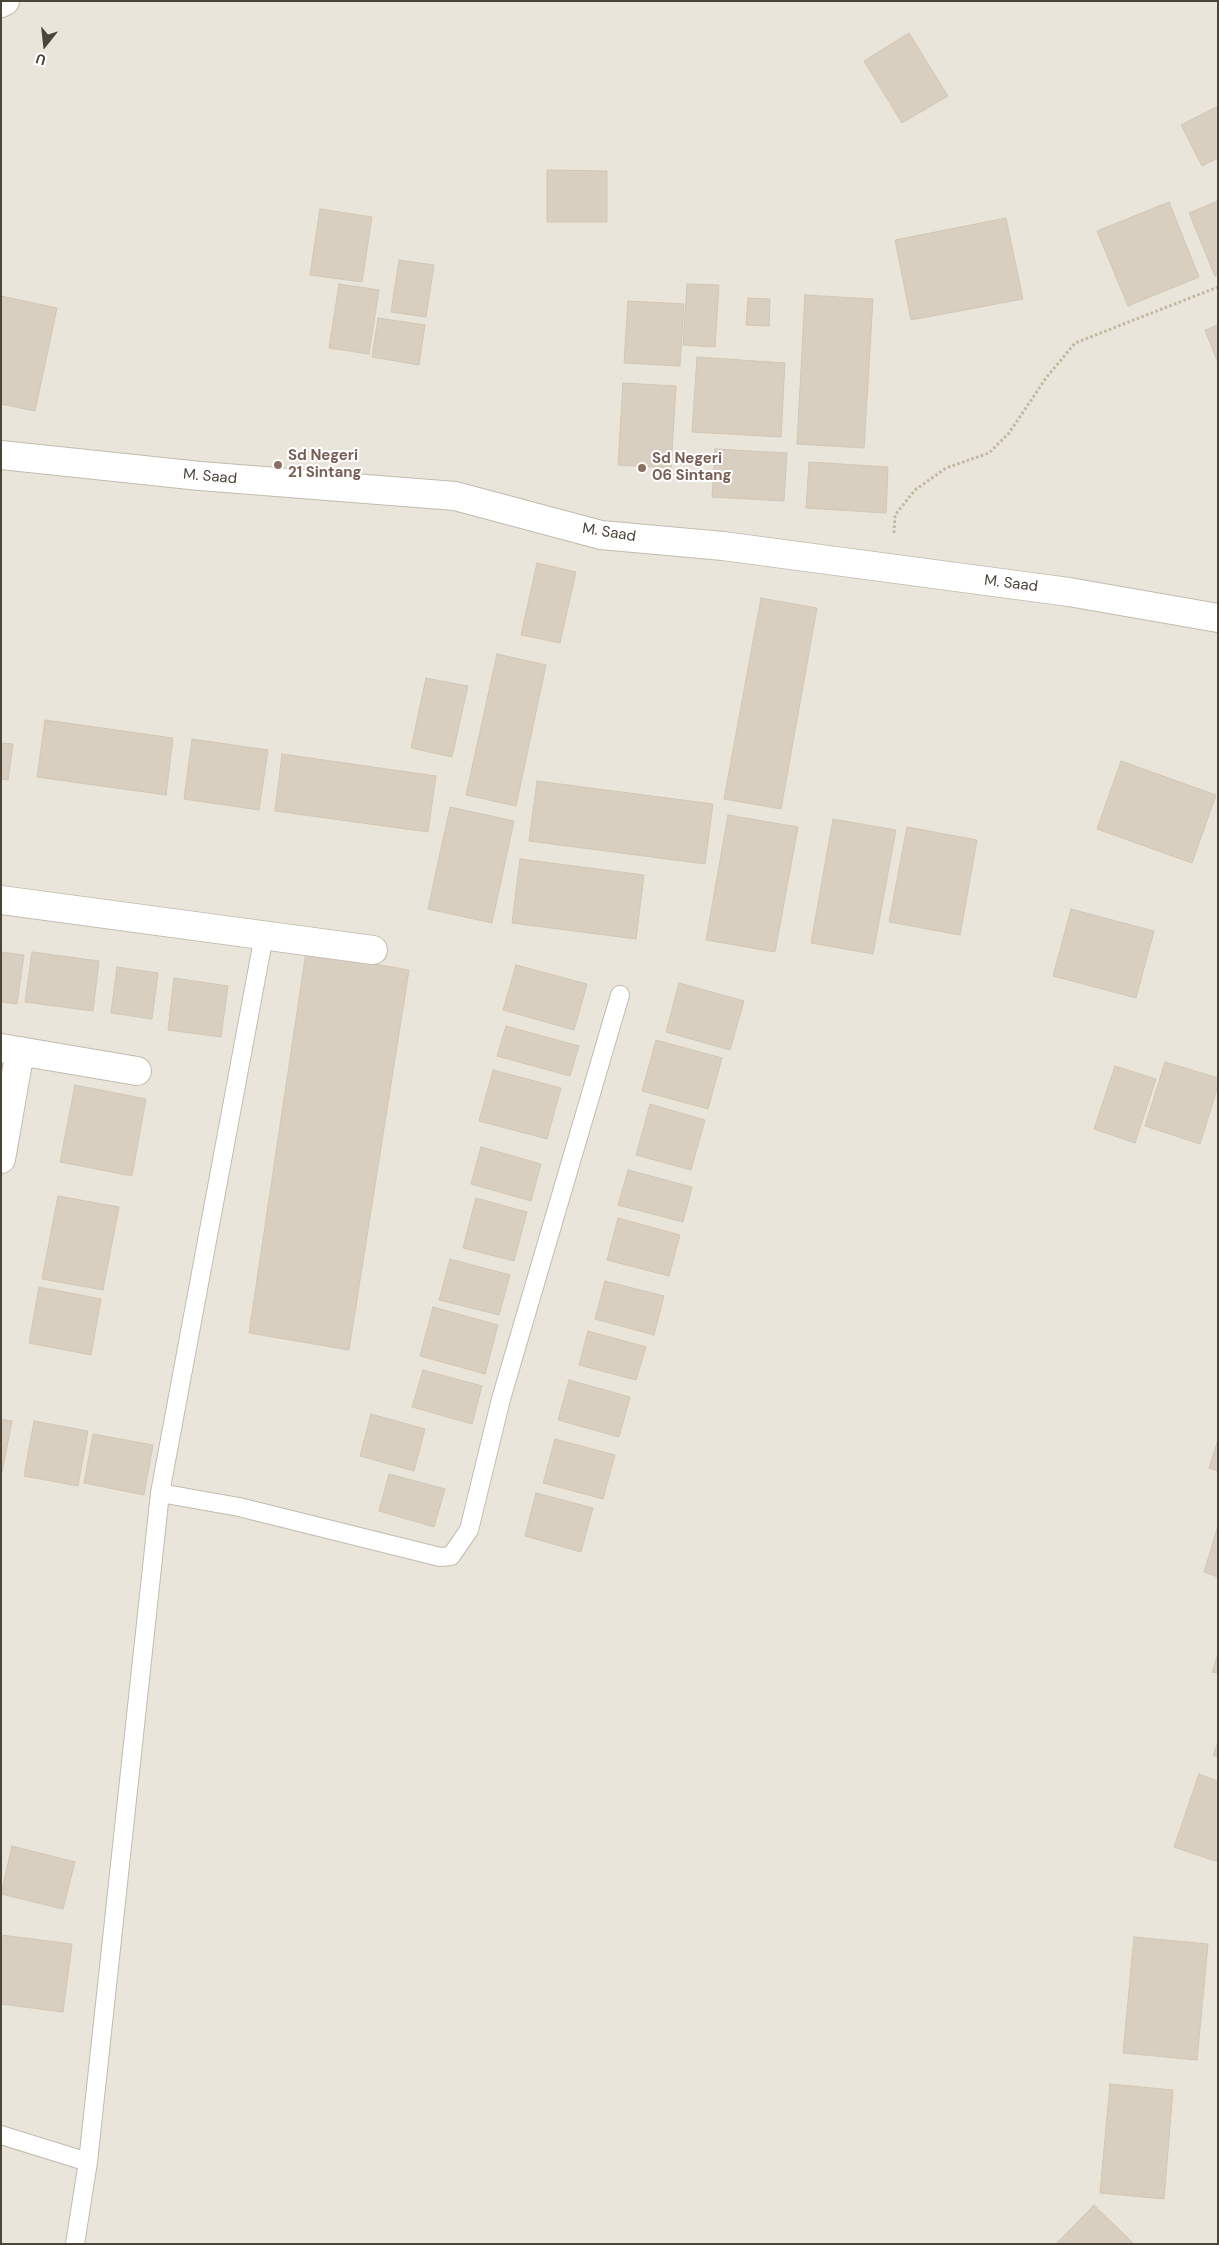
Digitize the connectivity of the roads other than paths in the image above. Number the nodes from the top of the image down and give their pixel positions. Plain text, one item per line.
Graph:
1 (5, 1) edge
2 (1, 3) edge
3 (1, 455) edge
4 (1218, 618) edge
5 (1, 900) edge
6 (264, 935) junction
7 (373, 950) dead end
8 (620, 995) dead end
9 (10, 1050) edge
10 (137, 1071) dead end
11 (1, 1159) edge
12 (160, 1493) junction
13 (1, 2135) edge
14 (88, 2162) junction
15 (76, 2244) edge

1 - 2 street
3 - 4 street, M. Saad
5 - 6 street
6 - 7 street
6 - 12 lane
8 - 12 lane
9 - 10 street
9 - 11 street
12 - 14 lane
13 - 14 lane
14 - 15 lane

